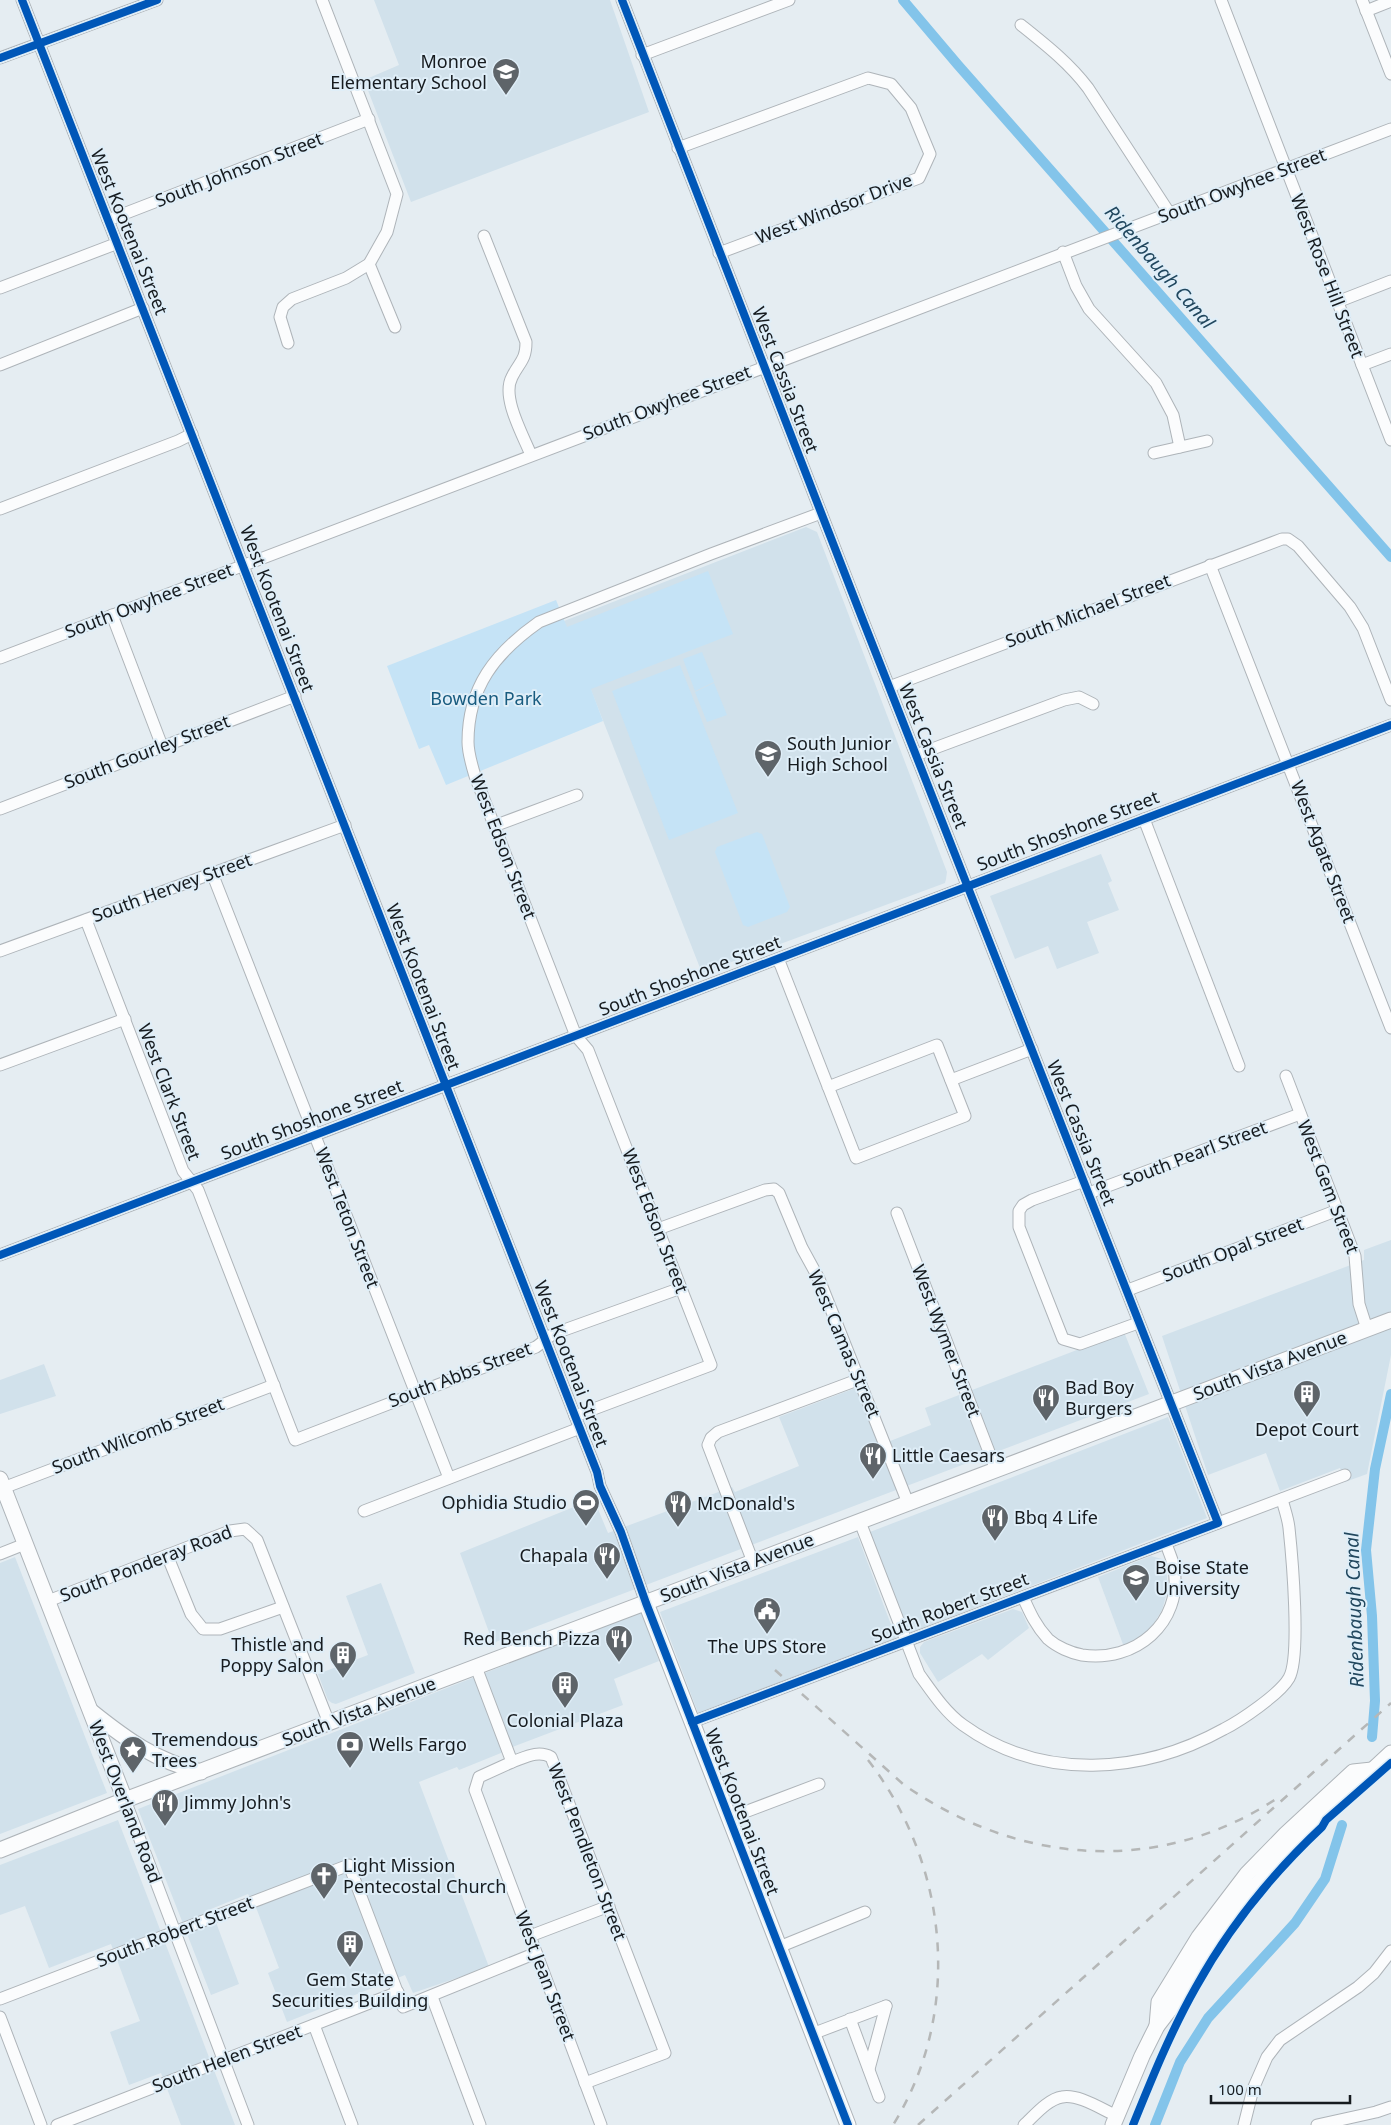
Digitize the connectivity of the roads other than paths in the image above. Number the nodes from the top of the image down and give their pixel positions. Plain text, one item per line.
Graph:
1 (22, 0) edge
2 (157, 0) edge
3 (322, 0) edge
4 (622, 0) edge
5 (789, 0) edge
6 (1221, 0) edge
7 (1391, 1) edge
8 (1364, 5) edge
9 (1021, 25) dead end
10 (39, 43) junction
11 (642, 55) junction
12 (0, 58) edge
13 (1391, 74) edge
14 (369, 119) junction
15 (1391, 129) edge
16 (678, 148) junction
17 (1285, 170) junction
18 (1170, 214) junction
19 (108, 220) junction
20 (484, 236) dead end
21 (118, 243) junction
22 (1063, 252) junction
23 (719, 253) junction
24 (370, 264) junction
25 (1391, 281) edge
26 (0, 288) edge
27 (1337, 302) junction
28 (143, 308) junction
29 (394, 327) dead end
30 (288, 344) dead end
31 (1391, 354) edge
32 (0, 365) edge
33 (1362, 365) junction
34 (764, 367) junction
35 (192, 434) junction
36 (1391, 440) edge
37 (1207, 441) dead end
38 (1180, 447) junction
39 (1154, 453) dead end
40 (531, 455) junction
41 (0, 509) edge
42 (820, 513) junction
43 (244, 564) junction
44 (1210, 565) junction
45 (112, 615) junction
46 (0, 658) edge
47 (889, 687) junction
48 (295, 696) junction
49 (1391, 700) edge
50 (1093, 704) dead end
51 (1391, 725) edge
52 (162, 746) junction
53 (916, 755) junction
54 (1288, 764) junction
55 (578, 794) dead end
56 (0, 808) edge
57 (1144, 819) junction
58 (345, 825) junction
59 (494, 826) junction
60 (212, 873) junction
61 (968, 885) junction
62 (86, 920) junction
63 (0, 951) edge
64 (778, 959) junction
65 (1388, 1010) edge
66 (125, 1019) junction
67 (1391, 1028) edge
68 (576, 1036) junction
69 (1032, 1049) junction
70 (0, 1065) edge
71 (1239, 1066) dead end
72 (1286, 1076) dead end
73 (951, 1080) junction
74 (445, 1086) junction
75 (828, 1087) junction
76 (1300, 1114) junction
77 (315, 1135) junction
78 (1084, 1181) junction
79 (190, 1183) junction
80 (1089, 1194) junction
81 (1338, 1210) junction
82 (897, 1213) dead end
83 (658, 1229) junction
84 (0, 1255) edge
85 (681, 1288) junction
86 (1128, 1290) junction
87 (1391, 1320) edge
88 (1138, 1322) junction
89 (1368, 1329) junction
90 (545, 1339) junction
91 (860, 1379) junction
92 (274, 1385) junction
93 (415, 1392) junction
94 (1171, 1404) junction
95 (576, 1416) junction
96 (580, 1428) junction
97 (295, 1440) joint
98 (996, 1470) junction
99 (1345, 1475) dead end
100 (449, 1478) junction
101 (2, 1483) edge
102 (1282, 1499) junction
103 (908, 1503) junction
104 (364, 1511) dead end
105 (860, 1522) junction
106 (1218, 1523) junction
107 (1166, 1543) junction
108 (25, 1544) junction
109 (0, 1554) edge
110 (167, 1554) junction
111 (754, 1562) junction
112 (1023, 1597) junction
113 (48, 1602) junction
114 (646, 1603) junction
115 (284, 1607) junction
116 (906, 1641) junction
117 (476, 1668) junction
118 (90, 1711) junction
119 (692, 1722) junction
120 (329, 1723) junction
121 (1391, 1753) edge
122 (512, 1762) junction
123 (201, 1772) junction
124 (819, 1784) dead end
125 (125, 1800) junction
126 (729, 1818) junction
127 (0, 1850) edge
128 (608, 1906) junction
129 (865, 1912) dead end
130 (175, 1932) junction
131 (530, 1936) junction
132 (779, 1947) junction
133 (1391, 1951) edge
134 (536, 1953) junction
135 (398, 1992) junction
136 (432, 1997) junction
137 (0, 1999) edge
138 (0, 2017) edge
139 (850, 2019) junction
140 (314, 2025) junction
141 (812, 2034) junction
142 (223, 2060) junction
143 (869, 2069) junction
144 (585, 2083) junction
145 (879, 2097) dead end
146 (1391, 2107) edge
147 (1115, 2121) edge
148 (41, 2125) edge
149 (57, 2125) edge
150 (248, 2125) edge
151 (352, 2125) edge
152 (480, 2125) edge
153 (601, 2125) edge
154 (848, 2125) edge
155 (1024, 2125) edge
156 (1244, 2125) edge
157 (1317, 2125) edge

1 - 10 street, West Kootenai Street
2 - 10 street
3 - 14 street
4 - 11 street, West Cassia Street
5 - 11 street
6 - 17 street, West Rose Hill Street
7 - 8 street
8 - 13 street
9 - 18 street
10 - 12 street
10 - 19 street, West Kootenai Street
11 - 16 street, West Cassia Street
14 - 19 street, South Johnson Street
14 - 24 street
15 - 17 street, South Owyhee Street
16 - 23 street, West Cassia Street
16 - 23 street, West Windsor Drive
17 - 18 street, South Owyhee Street
17 - 27 street, West Rose Hill Street
18 - 22 street, South Owyhee Street
19 - 21 street, West Kootenai Street
20 - 40 street
21 - 26 street
21 - 28 street, West Kootenai Street
22 - 34 street, South Owyhee Street
22 - 38 street
23 - 34 street, West Cassia Street
24 - 29 street
24 - 30 street
25 - 27 street
27 - 33 street, West Rose Hill Street
28 - 32 street
28 - 35 street, West Kootenai Street
31 - 33 street
33 - 36 street, West Rose Hill Street
34 - 40 street, South Owyhee Street
34 - 42 street, West Cassia Street
35 - 41 street
35 - 43 street, West Kootenai Street
37 - 38 street
38 - 39 street
40 - 43 street, South Owyhee Street
42 - 47 street, West Cassia Street
42 - 59 street, West Edson Street
43 - 45 street, South Owyhee Street
43 - 48 street, West Kootenai Street
44 - 47 street, South Michael Street
44 - 49 street, South Michael Street
44 - 54 street, West Agate Street
45 - 46 street, South Owyhee Street
45 - 52 street
47 - 53 street, West Cassia Street
48 - 52 street, South Gourley Street
48 - 58 street, West Kootenai Street
50 - 53 street
51 - 54 street, South Shoshone Street
52 - 56 street, South Gourley Street
53 - 61 street, West Cassia Street
54 - 57 street, South Shoshone Street
54 - 65 street, West Agate Street
55 - 59 street
57 - 61 street, South Shoshone Street
57 - 71 street
58 - 60 street, South Hervey Street
58 - 74 street, West Kootenai Street
59 - 68 street, West Edson Street
60 - 62 street, South Hervey Street
60 - 77 street, West Teton Street
61 - 64 street, South Shoshone Street
61 - 69 street, West Cassia Street
62 - 63 street, South Hervey Street
62 - 66 street, West Clark Street
64 - 68 street, South Shoshone Street
64 - 75 street
65 - 67 street, West Agate Street
66 - 70 street
66 - 79 street, West Clark Street
68 - 74 street, South Shoshone Street
68 - 83 street, West Edson Street
69 - 73 street
69 - 78 street, West Cassia Street
72 - 76 street, West Gem Street
73 - 75 street
73 - 75 street
74 - 77 street, South Shoshone Street
74 - 90 street, West Kootenai Street
76 - 80 street, South Pearl Street
76 - 81 street, West Gem Street
77 - 79 street, South Shoshone Street
77 - 93 street, West Teton Street
78 - 80 street, West Cassia Street
78 - 88 street
79 - 84 street, South Shoshone Street
79 - 92 street, West Clark Street
80 - 86 street, West Cassia Street
81 - 86 street, South Opal Street
81 - 89 street, West Gem Street
82 - 98 street, West Wymer Street
83 - 85 street, West Edson Street
83 - 91 street, West Camas Street
85 - 90 street, South Abbs Street
85 - 95 street, West Edson Street
86 - 88 street, West Cassia Street
87 - 89 main road, South Vista Avenue
88 - 94 street, West Cassia Street
89 - 94 main road, South Vista Avenue
90 - 93 street, South Abbs Street
90 - 95 street, West Kootenai Street
91 - 103 street, West Camas Street
91 - 111 street
92 - 97 street, West Clark Street
92 - 101 street, South Wilcomb Street
93 - 97 street, South Abbs Street
93 - 100 street, West Teton Street
94 - 98 main road, South Vista Avenue
94 - 106 street, West Cassia Street
95 - 96 street, West Kootenai Street
96 - 100 street
96 - 114 street, West Kootenai Street
98 - 103 main road, South Vista Avenue
99 - 102 street, South Robert Street
100 - 104 street
101 - 108 main road, West Overland Road
102 - 106 street, South Robert Street
102 - 116 street
103 - 105 main road, South Vista Avenue
105 - 111 main road, South Vista Avenue
105 - 116 street
106 - 107 street, South Robert Street
107 - 112 street, South Robert Street
107 - 112 street
108 - 109 street
108 - 113 main road, West Overland Road
110 - 113 street, South Ponderay Road
110 - 115 street
110 - 115 street, South Ponderay Road
111 - 114 main road, South Vista Avenue
112 - 116 street, South Robert Street
113 - 118 main road, West Overland Road
114 - 117 main road, South Vista Avenue
114 - 119 main road, West Kootenai Street
115 - 120 street
116 - 119 street, South Robert Street
117 - 120 main road, South Vista Avenue
117 - 122 street
118 - 123 main road
118 - 125 main road, West Overland Road
119 - 126 main road, West Kootenai Street
120 - 123 main road, South Vista Avenue
121 - 147 main road
122 - 128 street, West Pendleton Street
122 - 131 street, West Jean Street
123 - 125 main road, South Vista Avenue
124 - 126 street
125 - 127 main road, South Vista Avenue
125 - 130 street, West Overland Road
126 - 132 main road, West Kootenai Street
128 - 131 street
128 - 144 street, West Pendleton Street
129 - 132 street
130 - 135 street, South Robert Street
130 - 137 street, South Robert Street
130 - 142 street, West Overland Road
131 - 134 street, West Jean Street
132 - 141 main road, West Kootenai Street
133 - 156 street
134 - 136 street
134 - 144 street, West Jean Street
135 - 136 street
135 - 140 street, South Helen Street
136 - 152 street
138 - 148 street
139 - 141 street
139 - 143 street
139 - 143 street
140 - 142 street, South Helen Street
140 - 151 street
141 - 154 main road, West Kootenai Street
142 - 149 street, South Helen Street
142 - 150 street, West Overland Road
143 - 145 street
144 - 153 street, West Jean Street
146 - 157 street
147 - 155 street

